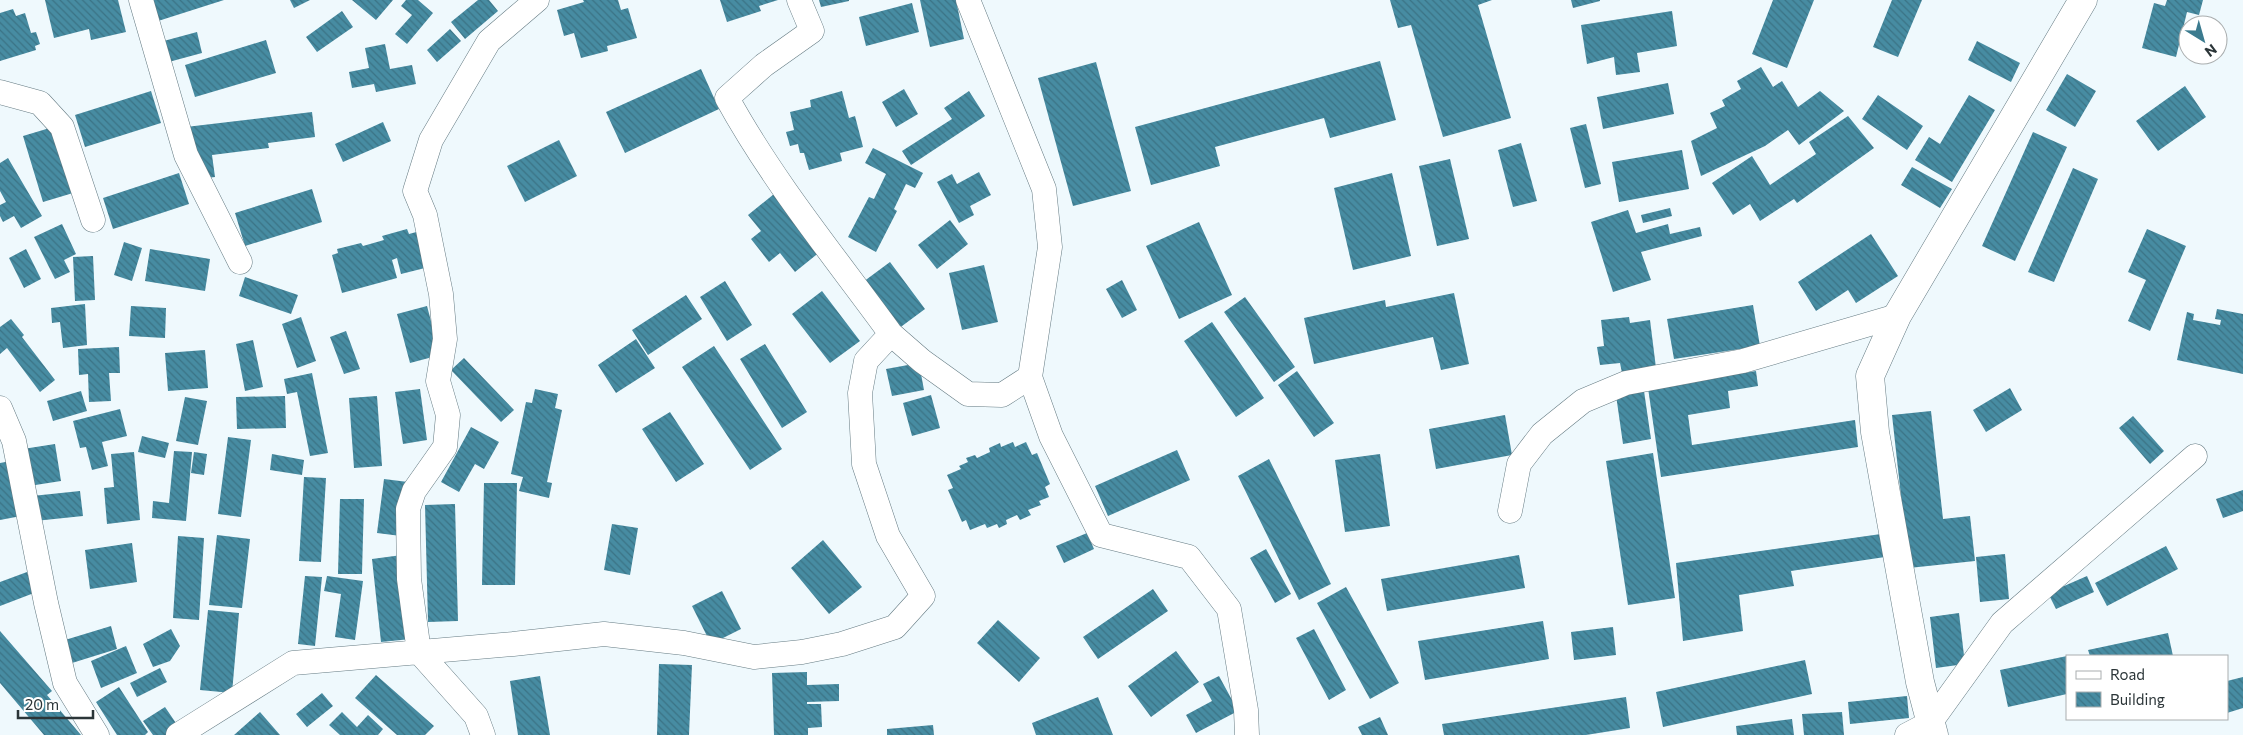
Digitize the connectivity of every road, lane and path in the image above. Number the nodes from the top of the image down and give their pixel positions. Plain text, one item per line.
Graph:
1 (141, 0) edge
2 (537, 0) edge
3 (799, 0) edge
4 (968, 0) edge
5 (2083, 0) edge
6 (0, 92) edge
7 (93, 220) dead end
8 (240, 262) dead end
9 (1897, 316) junction
10 (891, 334) junction
11 (1030, 377) junction
12 (0, 408) edge
13 (2196, 456) dead end
14 (1510, 511) dead end
15 (419, 652) junction
16 (1923, 731) edge
17 (97, 735) edge
18 (178, 735) edge
19 (483, 735) edge
20 (1247, 735) edge

1 - 8 street
2 - 15 street
3 - 10 street
4 - 11 street
5 - 9 street
6 - 7 street
9 - 14 street
9 - 16 street
10 - 11 street
10 - 15 street
11 - 20 street
12 - 17 street
13 - 16 street
15 - 18 street
15 - 19 street

